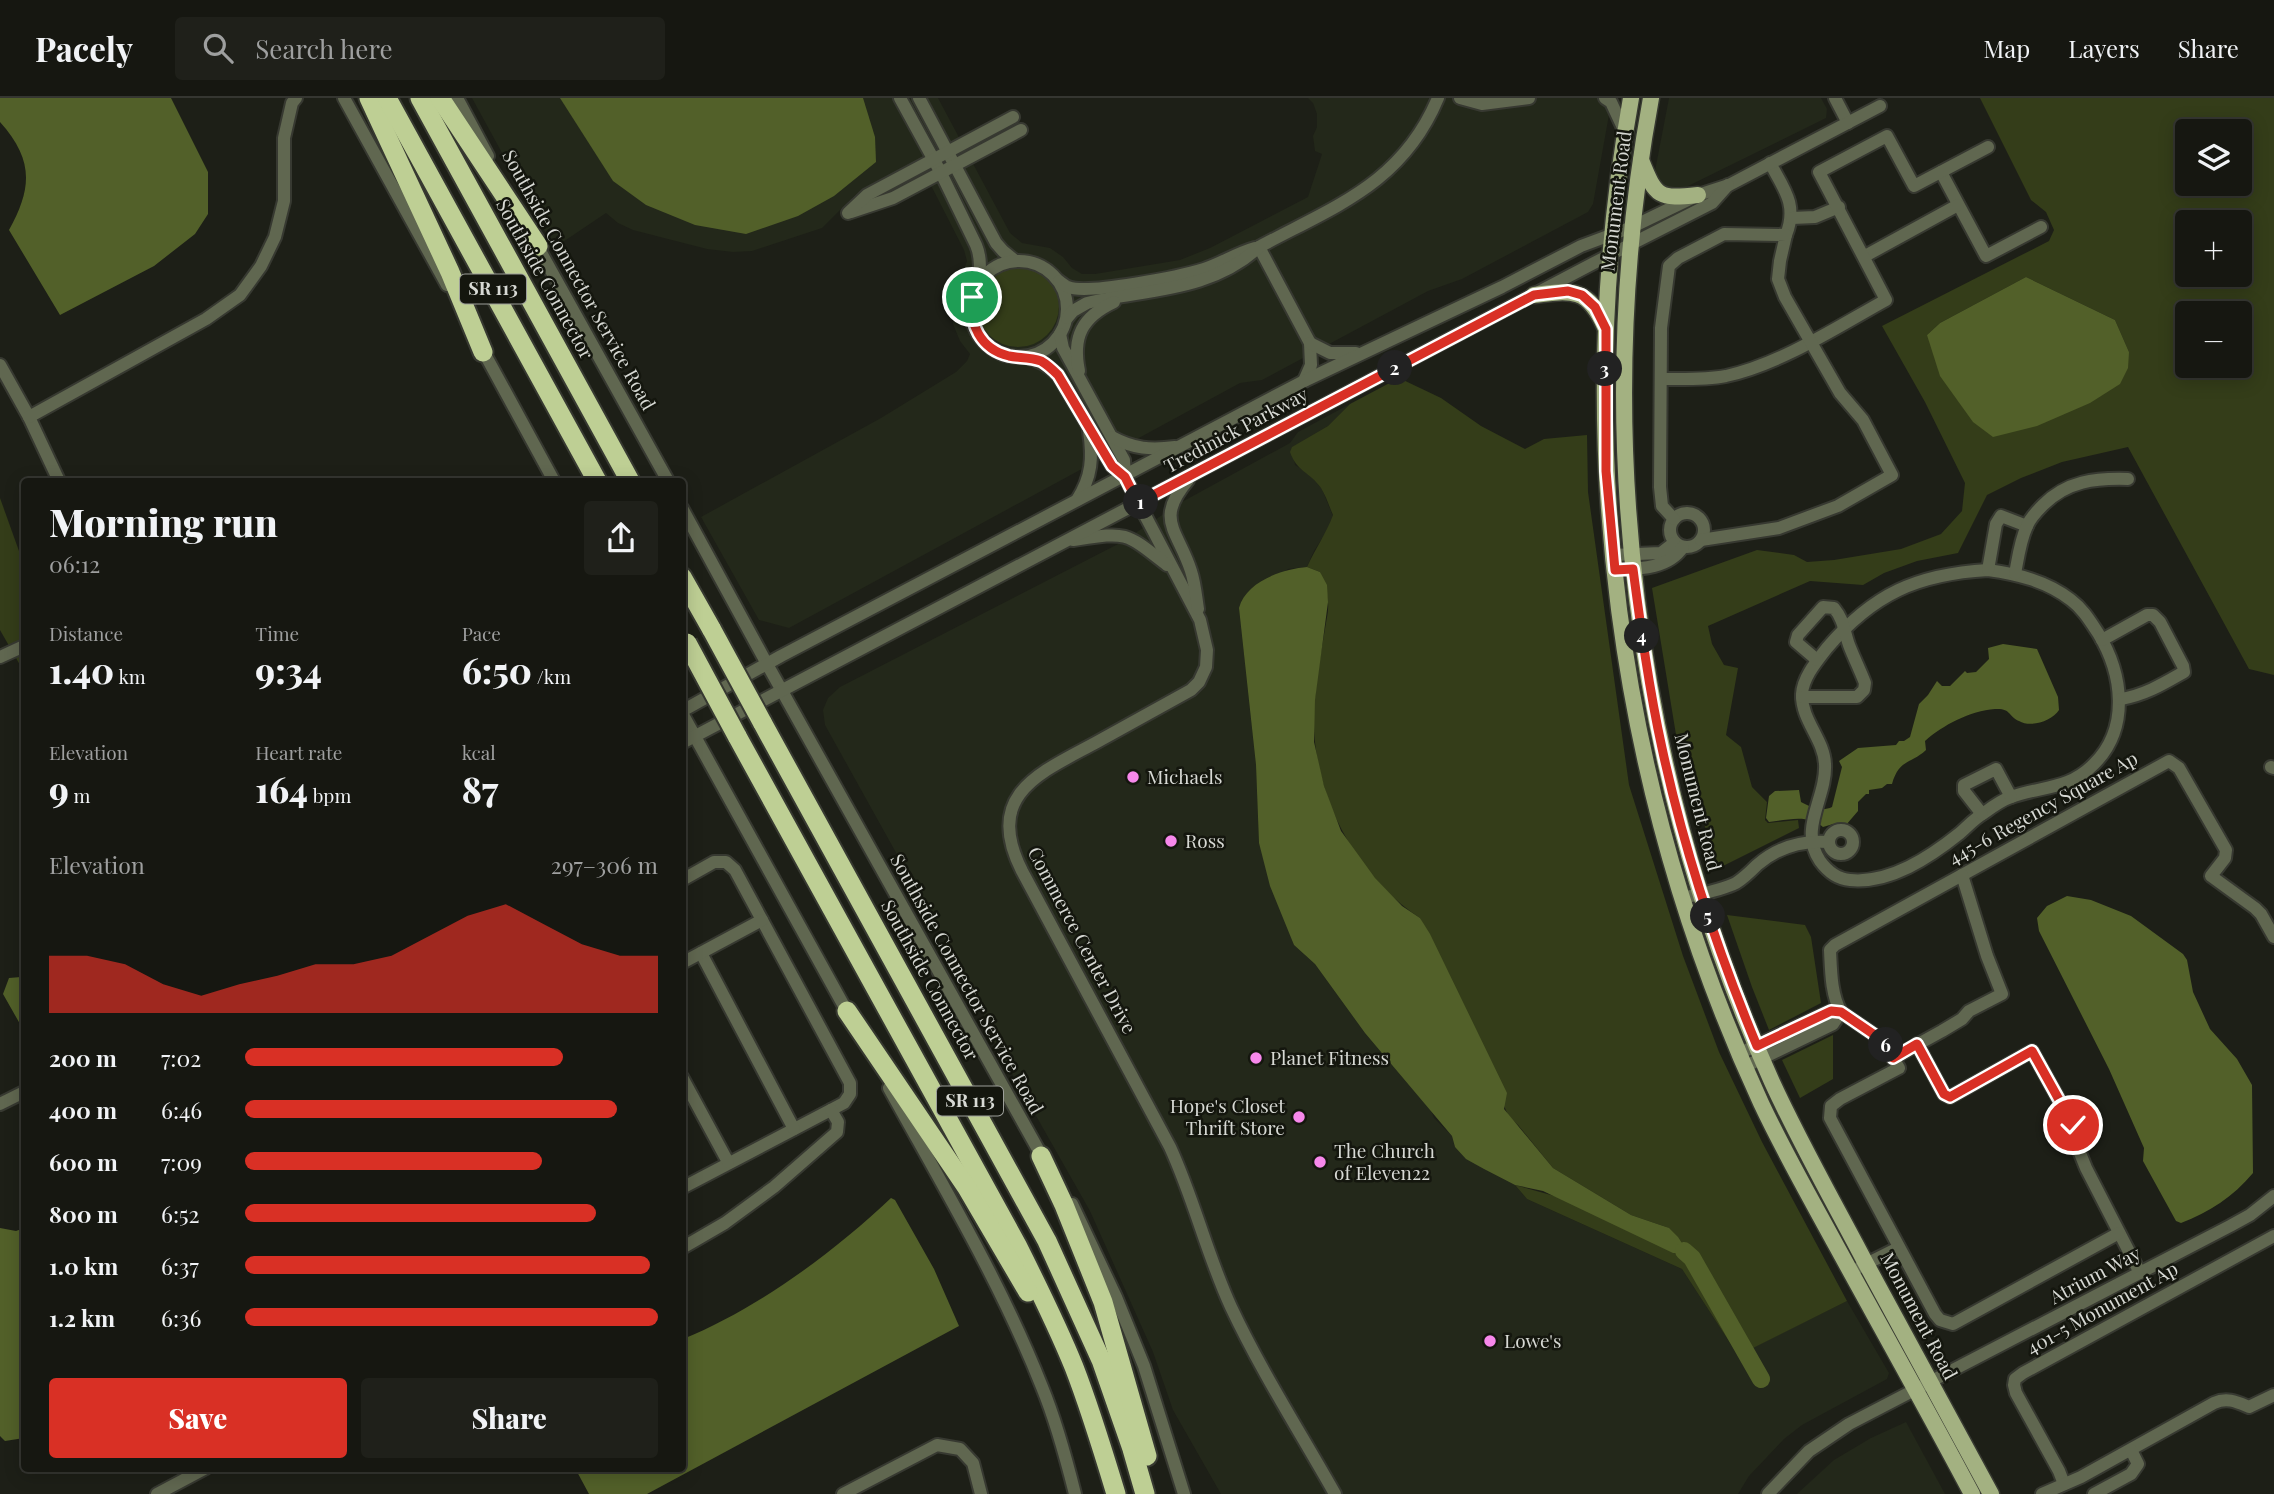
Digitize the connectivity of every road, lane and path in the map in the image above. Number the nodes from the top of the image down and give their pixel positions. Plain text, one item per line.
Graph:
1 (306, 98) edge
2 (344, 98) edge
3 (369, 98) edge
4 (387, 98) edge
5 (420, 98) edge
6 (440, 98) edge
7 (457, 98) edge
8 (900, 98) edge
9 (919, 98) edge
10 (1438, 98) edge
11 (1460, 98) edge
12 (1529, 98) edge
13 (1605, 98) edge
14 (1632, 98) edge
15 (1651, 98) edge
16 (1835, 98) edge
17 (294, 103) edge
18 (1880, 106) dead end
19 (1013, 117) dead end
20 (1848, 122) junction
21 (1021, 130) dead end
22 (1625, 132) junction
23 (1988, 147) dead end
24 (948, 152) junction
25 (1641, 159) junction
26 (933, 160) junction
27 (1770, 163) junction
28 (955, 165) junction
29 (1941, 172) junction
30 (941, 173) junction
31 (1729, 184) junction
32 (1698, 195) junction
33 (1958, 205) junction
34 (1839, 207) junction
35 (1791, 218) junction
36 (2041, 227) dead end
37 (1632, 228) junction
38 (1612, 234) junction
39 (1786, 235) junction
40 (538, 246) junction
41 (1630, 246) junction
42 (1259, 247) junction
43 (1611, 255) junction
44 (1865, 256) junction
45 (1014, 260) junction
46 (1059, 281) junction
47 (977, 285) junction
48 (1534, 295) junction
49 (1124, 297) junction
50 (1067, 318) junction
51 (1606, 329) junction
52 (1060, 334) junction
53 (1810, 341) junction
54 (1310, 343) junction
55 (483, 352) junction
56 (1361, 354) junction
57 (1024, 357) junction
58 (0, 365) edge
59 (1081, 378) junction
60 (1661, 379) junction
61 (1304, 381) junction
62 (29, 417) junction
63 (1087, 424) junction
64 (1112, 437) junction
65 (1181, 447) junction
66 (1194, 474) junction
67 (1125, 477) junction
68 (58, 478) edge
69 (552, 478) edge
70 (595, 478) edge
71 (628, 478) edge
72 (666, 478) edge
73 (2128, 479) dead end
74 (1074, 503) junction
75 (1138, 503) junction
76 (686, 515) edge
77 (1674, 519) junction
78 (2027, 526) junction
79 (1701, 540) junction
80 (1063, 542) junction
81 (1679, 545) junction
82 (1632, 562) junction
83 (1614, 563) junction
84 (1173, 569) junction
85 (1988, 570) junction
86 (2015, 574) junction
87 (686, 584) edge
88 (1200, 620) junction
89 (1845, 627) junction
90 (2102, 640) junction
91 (686, 641) edge
92 (21, 647) edge
93 (2, 652) edge
94 (1817, 660) junction
95 (767, 664) junction
96 (781, 690) junction
97 (1802, 696) junction
98 (2120, 699) junction
99 (686, 710) edge
100 (686, 719) edge
101 (695, 736) junction
102 (686, 741) edge
103 (2011, 797) junction
104 (1982, 814) junction
105 (1811, 841) junction
106 (1829, 842) dead end
107 (1962, 875) junction
108 (686, 878) edge
109 (1700, 894) junction
110 (1682, 898) junction
111 (762, 920) junction
112 (2274, 937) edge
113 (701, 953) junction
114 (686, 961) edge
115 (847, 1011) junction
116 (1841, 1012) junction
117 (1917, 1044) junction
118 (1760, 1053) junction
119 (1743, 1060) junction
120 (1896, 1063) junction
121 (686, 1084) edge
122 (21, 1093) edge
123 (0, 1104) edge
124 (831, 1110) junction
125 (794, 1129) junction
126 (1041, 1156) junction
127 (728, 1162) junction
128 (686, 1186) edge
129 (2274, 1196) edge
130 (2119, 1233) junction
131 (2274, 1236) edge
132 (686, 1242) edge
133 (1898, 1248) junction
134 (1867, 1264) junction
135 (1851, 1272) junction
136 (2140, 1273) junction
137 (1931, 1384) junction
138 (1915, 1389) junction
139 (2274, 1395) edge
140 (2132, 1450) junction
141 (198, 1472) edge
142 (2064, 1484) junction
143 (156, 1494) edge
144 (843, 1494) edge
145 (981, 1494) edge
146 (1075, 1494) edge
147 (1110, 1494) edge
148 (1116, 1494) edge
149 (1145, 1494) edge
150 (1156, 1494) edge
151 (1184, 1494) edge
152 (1335, 1494) edge
153 (1768, 1494) edge
154 (1972, 1494) edge
155 (1991, 1494) edge
156 (2042, 1494) edge
157 (2094, 1494) edge

1 - 17 street
2 - 55 street
3 - 55 highway
4 - 70 highway, SR 113
5 - 71 highway, Southside Connector / SR 113
6 - 40 highway
7 - 40 street, Southside Connector Service Road
8 - 26 street
9 - 24 street
10 - 42 street
11 - 12 street
13 - 22 street
14 - 22 main road, Monument Road
15 - 25 main road, Monument Road
16 - 20 street
17 - 62 street
18 - 20 street, Tredinick Parkway
19 - 24 street
20 - 27 street, Tredinick Parkway
21 - 28 street
22 - 38 main road, Monument Road
23 - 29 street
24 - 26 street
24 - 28 street
25 - 32 main road
25 - 37 main road, Monument Road
26 - 30 street
26 - 30 street
27 - 31 street, Tredinick Parkway
27 - 35 street
28 - 30 street
28 - 45 street
29 - 33 street
29 - 34 street
30 - 47 street
31 - 32 street, Tredinick Parkway
31 - 41 street, Tredinick Parkway
32 - 37 street, Tredinick Parkway
33 - 36 street
33 - 44 street
34 - 35 street
34 - 44 street
35 - 39 street
37 - 38 street, Tredinick Parkway
37 - 41 main road, Monument Road
38 - 43 main road, Monument Road
38 - 56 street, Tredinick Parkway
39 - 53 street
39 - 60 street
40 - 72 street, Southside Connector Service Road
41 - 43 street, Tredinick Parkway
41 - 82 main road, Monument Road
42 - 46 street
42 - 49 street
42 - 54 street
43 - 48 street, Tredinick Parkway
43 - 51 main road, Monument Road
44 - 53 street
45 - 46 street
45 - 47 street
46 - 50 street
47 - 57 street
48 - 51 main road
48 - 66 street, Tredinick Parkway
49 - 50 street
49 - 59 street
50 - 52 street
51 - 83 main road, Monument Road
52 - 57 street
52 - 59 street, Commerce Center Drive
53 - 60 street
53 - 79 street
54 - 56 street
54 - 61 street
55 - 69 street
56 - 61 street, Tredinick Parkway
57 - 63 street, Commerce Center Drive
58 - 62 street
59 - 64 street, Commerce Center Drive
60 - 77 street
61 - 65 street, Tredinick Parkway
62 - 68 street
63 - 67 street, Commerce Center Drive
63 - 74 street
64 - 65 street
64 - 67 street, Commerce Center Drive
65 - 67 street, Tredinick Parkway
66 - 75 street, Tredinick Parkway
66 - 88 street
67 - 74 street, Tredinick Parkway
67 - 75 street, Commerce Center Drive
73 - 78 street
74 - 95 street, Tredinick Parkway
75 - 80 street, Tredinick Parkway
75 - 84 street, Commerce Center Drive
76 - 95 street, Southside Connector Service Road
77 - 79 street
77 - 81 street
78 - 85 street
78 - 86 street
79 - 81 street
80 - 84 street
80 - 96 street, Tredinick Parkway
81 - 82 street
82 - 83 street
82 - 109 main road, Monument Road
83 - 110 main road, Monument Road
84 - 88 street, Commerce Center Drive
85 - 86 street
85 - 89 street
86 - 90 street
87 - 149 highway, Southside Connector / SR 113, bridge
88 - 152 street, Commerce Center Drive
89 - 94 street
89 - 94 street
89 - 97 street
90 - 98 street
90 - 98 street
91 - 148 highway, SR 113, bridge
92 - 93 street
94 - 97 street
95 - 96 street, Southside Connector Service Road
95 - 99 street, Tredinick Parkway
96 - 101 street, Tredinick Parkway
96 - 126 street, Southside Connector Service Road
97 - 105 street
98 - 103 street
100 - 101 street
101 - 102 street, Tredinick Parkway
101 - 115 street
103 - 104 street
103 - 104 street
104 - 105 street
105 - 106 street
105 - 109 street
107 - 112 street, 445-6 Regency Square Ap
107 - 116 street, 445-6 Regency Square Ap
107 - 117 street
108 - 111 street
109 - 110 street
109 - 118 main road, Monument Road
110 - 119 main road, Monument Road
111 - 113 street
111 - 124 street
113 - 114 street
113 - 125 street
115 - 146 street
115 - 147 highway
116 - 118 street
116 - 120 street
117 - 120 street
117 - 130 street
118 - 119 street
118 - 134 main road, Monument Road
119 - 135 main road, Monument Road
120 - 133 street
121 - 127 street
122 - 123 street
124 - 125 street
124 - 132 street
125 - 127 street
126 - 150 highway
126 - 151 street, Southside Connector Service Road
127 - 128 street
129 - 136 street, Atrium Way
130 - 133 street
130 - 136 street
131 - 142 street, 401-5 Monument Ap
133 - 134 street
134 - 135 street
134 - 137 main road, Monument Road
135 - 138 main road, Monument Road
136 - 137 street, Atrium Way
137 - 138 street, Atrium Way
137 - 155 main road, Monument Road
138 - 153 street, Atrium Way
138 - 154 main road, Monument Road
139 - 140 street
140 - 142 street
140 - 157 street
141 - 143 street
142 - 156 street
144 - 145 street

